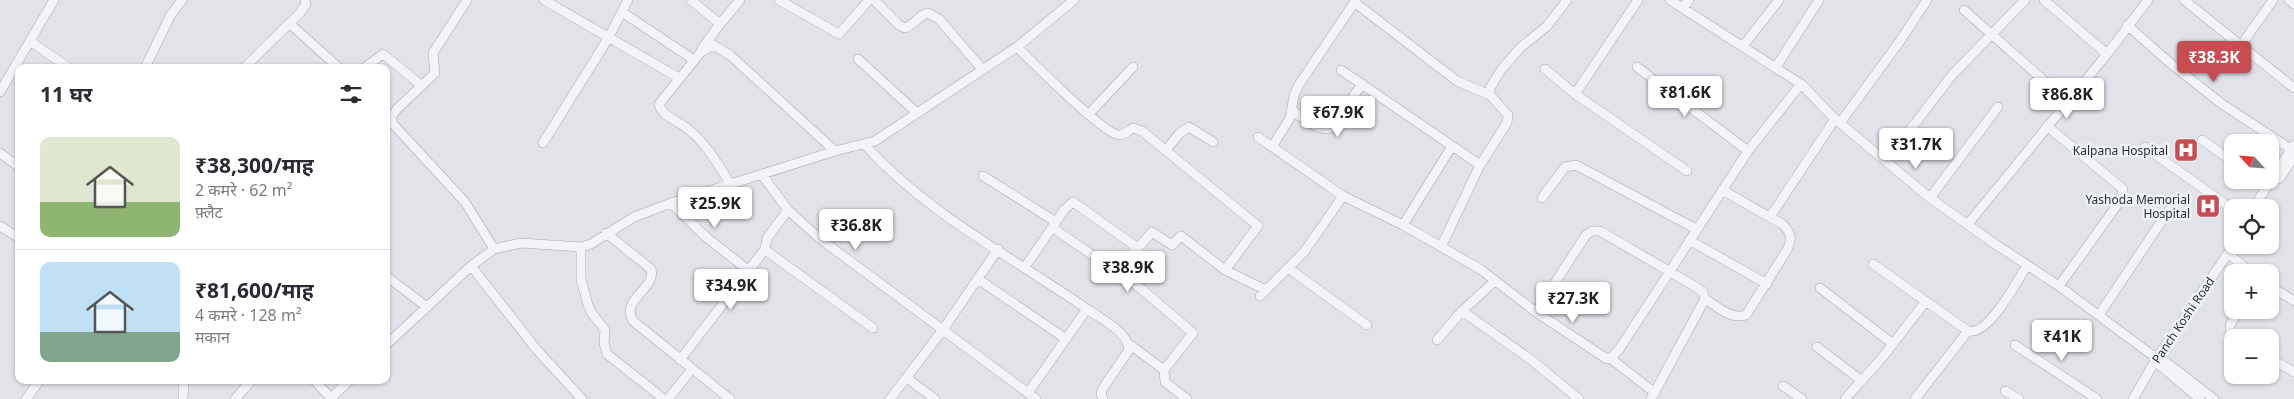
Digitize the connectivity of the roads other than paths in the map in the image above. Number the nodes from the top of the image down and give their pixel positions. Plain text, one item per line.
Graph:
1 (54, 0) edge
2 (182, 0) edge
3 (305, 0) edge
4 (467, 0) edge
5 (544, 0) edge
6 (628, 0) edge
7 (691, 0) edge
8 (740, 0) edge
9 (779, 0) edge
10 (869, 0) edge
11 (874, 0) edge
12 (1074, 0) edge
13 (1567, 0) edge
14 (1638, 0) edge
15 (1670, 0) edge
16 (1689, 0) edge
17 (1779, 0) edge
18 (1819, 0) edge
19 (1927, 0) edge
20 (2025, 0) edge
21 (2044, 0) edge
22 (2148, 0) edge
23 (2184, 0) edge
24 (2273, 0) edge
25 (2289, 0) edge
26 (1355, 1) edge
27 (2294, 4) edge
28 (1683, 8) junction
29 (1964, 10) dead end
30 (622, 12) junction
31 (290, 23) junction
32 (720, 24) junction
33 (2127, 25) junction
34 (1991, 35) junction
35 (609, 37) junction
36 (30, 41) junction
37 (1743, 46) junction
38 (2240, 46) junction
39 (1017, 47) junction
40 (701, 52) junction
41 (2107, 54) junction
42 (858, 59) dead end
43 (694, 60) junction
44 (63, 64) edge
45 (147, 64) edge
46 (248, 64) edge
47 (335, 64) edge
48 (369, 64) edge
49 (1133, 67) dead end
50 (1637, 67) dead end
51 (1776, 67) junction
52 (982, 69) junction
53 (1545, 69) dead end
54 (1341, 70) dead end
55 (4, 78) edge
56 (679, 78) junction
57 (1362, 84) junction
58 (1800, 84) junction
59 (422, 86) junction
60 (2294, 88) edge
61 (0, 92) edge
62 (1574, 94) junction
63 (1490, 95) junction
64 (2067, 101) junction
65 (1998, 107) dead end
66 (1292, 111) junction
67 (916, 112) junction
68 (1089, 114) junction
69 (1838, 121) junction
70 (2047, 126) junction
71 (1258, 137) dead end
72 (2202, 140) dead end
73 (1212, 142) dead end
74 (543, 143) dead end
75 (865, 145) junction
76 (1272, 146) junction
77 (1452, 146) junction
78 (2145, 147) dead end
79 (1166, 150) junction
80 (2293, 150) edge
81 (835, 151) junction
82 (1748, 151) junction
83 (2224, 155) edge
84 (1, 156) edge
85 (1886, 161) junction
86 (15, 165) edge
87 (1480, 165) junction
88 (2279, 170) edge
89 (1687, 172) dead end
90 (762, 175) junction
91 (982, 176) dead end
92 (731, 184) junction
93 (1722, 190) junction
94 (1343, 196) junction
95 (1542, 198) dead end
96 (1930, 198) junction
97 (2266, 199) edge
98 (671, 203) junction
99 (2224, 203) edge
100 (788, 210) junction
101 (2169, 210) dead end
102 (1770, 217) junction
103 (1968, 224) junction
104 (1055, 225) junction
105 (1403, 225) junction
106 (0, 226) edge
107 (1696, 229) junction
108 (606, 233) junction
109 (15, 235) edge
110 (1689, 240) junction
111 (581, 247) junction
112 (1137, 247) junction
113 (1441, 247) junction
114 (765, 248) junction
115 (494, 249) junction
116 (998, 250) junction
117 (2227, 254) edge
118 (1873, 264) dead end
119 (471, 266) junction
120 (2027, 266) junction
121 (1025, 267) junction
122 (1288, 268) junction
123 (748, 270) junction
124 (1225, 270) junction
125 (1117, 272) junction
126 (1670, 273) junction
127 (390, 279) edge
128 (978, 279) junction
129 (1495, 281) junction
130 (1767, 284) junction
131 (2059, 286) junction
132 (1820, 288) dead end
133 (2279, 292) edge
134 (1706, 299) junction
135 (1926, 301) junction
136 (2294, 301) edge
137 (427, 307) junction
138 (1087, 309) junction
139 (1462, 311) junction
140 (1536, 312) junction
141 (2098, 315) junction
142 (1367, 325) dead end
143 (873, 328) dead end
144 (942, 330) junction
145 (1968, 331) junction
146 (1066, 339) junction
147 (1437, 340) dead end
148 (390, 341) edge
149 (1129, 344) junction
150 (1893, 344) junction
151 (2015, 345) dead end
152 (1817, 347) dead end
153 (2155, 357) junction
154 (1610, 358) junction
155 (680, 360) junction
156 (2279, 363) edge
157 (692, 369) junction
158 (1164, 370) junction
159 (2294, 372) edge
160 (908, 379) junction
161 (1862, 380) junction
162 (37, 384) edge
163 (184, 384) edge
164 (248, 384) edge
165 (318, 384) edge
166 (346, 384) edge
167 (1784, 386) dead end
168 (2005, 391) dead end
169 (1028, 393) junction
170 (1653, 396) edge
171 (26, 399) edge
172 (183, 399) edge
173 (235, 399) edge
174 (331, 399) edge
175 (582, 399) edge
176 (664, 399) edge
177 (668, 399) edge
178 (730, 399) edge
179 (890, 399) edge
180 (935, 399) edge
181 (1036, 399) edge
182 (1103, 399) edge
183 (1187, 399) edge
184 (1579, 399) edge
185 (1802, 399) edge
186 (1845, 399) edge
187 (1915, 399) edge
188 (2019, 399) edge
189 (2097, 399) edge
190 (2133, 399) edge
191 (2200, 399) edge
192 (2214, 399) edge

1 - 36 street
2 - 45 street
3 - 31 street
4 - 59 street
5 - 35 street
6 - 30 street
7 - 32 street
8 - 32 street
9 - 10 street
11 - 52 street
12 - 39 street
13 - 63 street
14 - 62 street
15 - 28 street
16 - 28 street
17 - 37 street
18 - 51 street
19 - 69 street
20 - 34 street
21 - 41 street
22 - 33 street
23 - 38 street
24 - 38 street
25 - 27 street
26 - 63 street
26 - 66 street
28 - 37 street
29 - 34 street
30 - 35 street
30 - 43 street
31 - 46 street
31 - 47 street
32 - 40 street
33 - 41 street
33 - 80 street
34 - 64 street
34 - 85 street
35 - 56 street
35 - 74 street
36 - 44 street
36 - 55 street
37 - 51 street
38 - 60 street
39 - 52 street
39 - 68 street
40 - 43 street
40 - 81 street
41 - 64 street
42 - 67 street
43 - 56 street
48 - 59 street
49 - 68 street
50 - 82 street
51 - 58 street
52 - 67 street
53 - 62 street
54 - 57 street
55 - 61 street
56 - 92 street
57 - 66 street
57 - 77 street
58 - 69 street
58 - 82 street
59 - 115 street
62 - 89 street
63 - 87 street
64 - 70 street
65 - 96 street
66 - 76 street
67 - 75 street
68 - 79 street
69 - 85 street
69 - 102 street
70 - 103 street
70 - 131 street
71 - 76 street
72 - 83 street
73 - 79 street
75 - 81 street
75 - 116 street
76 - 94 street
77 - 87 street
77 - 105 street
78 - 99 street
79 - 124 street
80 - 88 street
80 - 97 street
81 - 90 street
82 - 93 street
84 - 86 street
85 - 96 street
87 - 113 street
90 - 92 street
90 - 100 street
91 - 104 street
92 - 98 street
93 - 102 street
93 - 107 street
94 - 105 street
94 - 122 street
95 - 107 street
96 - 103 street
98 - 108 street
98 - 123 street
100 - 114 street
100 - 144 street
101 - 141 street
102 - 130 street
103 - 120 street
104 - 112 street
104 - 121 street
104 - 125 street
105 - 113 street
106 - 109 street
107 - 110 street
108 - 111 street
108 - 155 street
110 - 126 street
110 - 130 street
111 - 115 street
111 - 176 street
112 - 124 street
112 - 125 street
113 - 129 street
114 - 123 street
114 - 143 street
115 - 119 street
116 - 121 street
116 - 128 street
117 - 153 street, Panch Koshi Road
118 - 135 street
119 - 137 street
119 - 175 street
120 - 131 street
120 - 145 street
121 - 138 street
122 - 124 street
122 - 142 street
123 - 155 street
125 - 158 street
126 - 134 street
126 - 140 street
126 - 154 street
127 - 137 street
128 - 144 street
128 - 146 street
129 - 139 street
129 - 140 street
130 - 134 street
131 - 141 street
132 - 150 street
133 - 136 street
134 - 170 street
135 - 145 street
135 - 150 street
137 - 148 street
138 - 146 street
138 - 149 street
139 - 147 street
139 - 184 street
140 - 154 street
141 - 153 street
144 - 160 street
144 - 169 street
145 - 187 street
146 - 169 street
149 - 158 street
149 - 182 street
150 - 161 street
151 - 189 street
152 - 161 street
153 - 190 street, Panch Koshi Road
153 - 191 street
153 - 192 street
154 - 170 street
155 - 157 street
156 - 159 street
157 - 177 street
157 - 178 street
158 - 183 street
160 - 179 street
160 - 180 street
161 - 186 street
162 - 171 street
163 - 172 street
164 - 173 street
165 - 174 street
166 - 174 street
167 - 185 street
168 - 188 street
169 - 181 street

